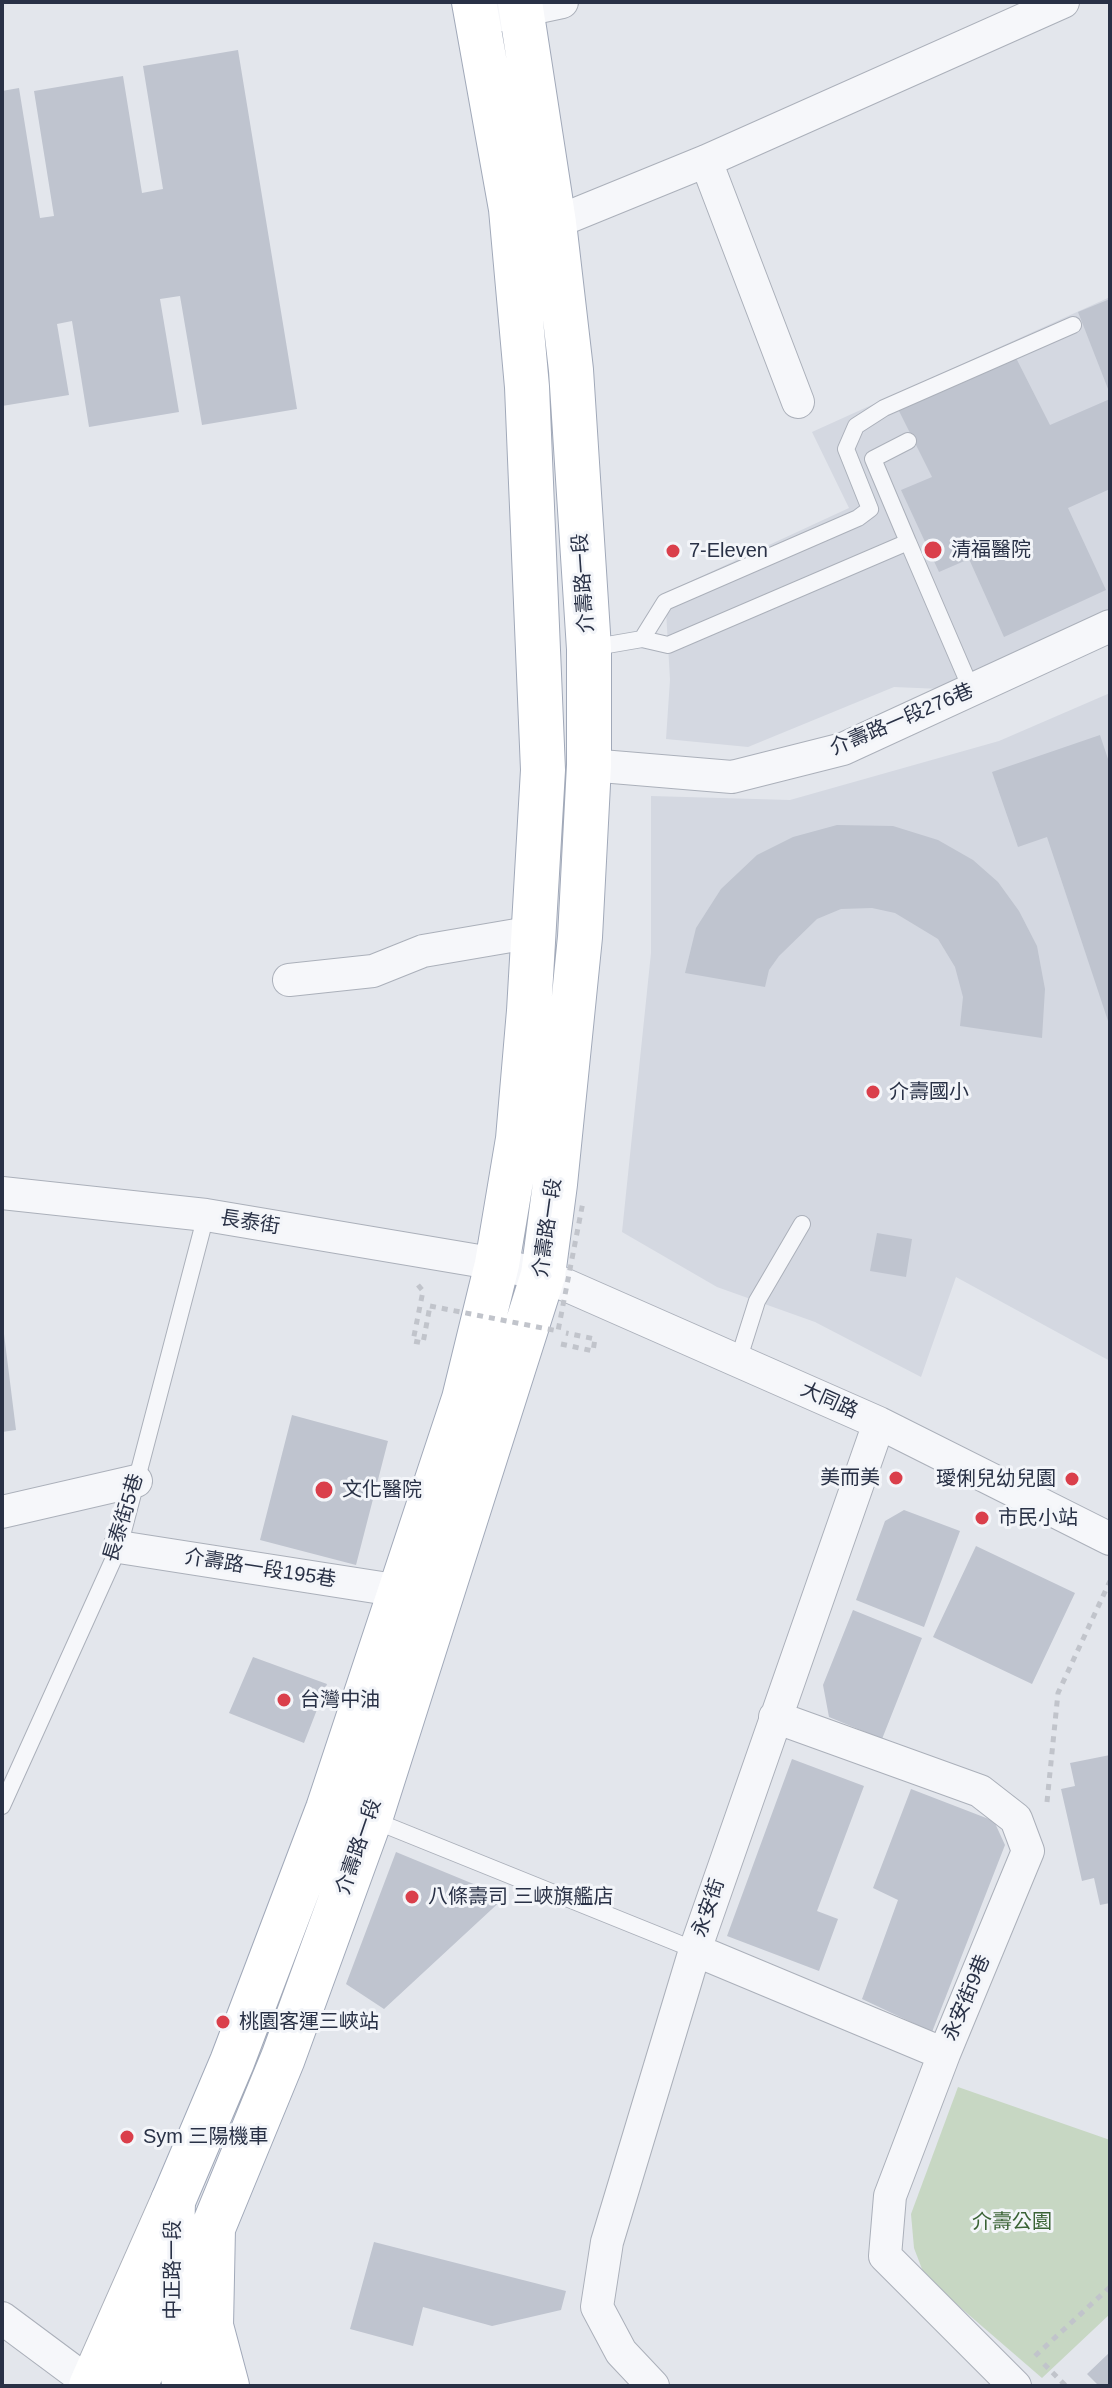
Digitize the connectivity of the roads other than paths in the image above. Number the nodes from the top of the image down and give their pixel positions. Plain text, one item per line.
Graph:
1 (1063, 2) edge
2 (535, 5) edge
3 (476, 11) edge
4 (706, 161) junction
5 (554, 223) junction
6 (1073, 325) dead end
7 (798, 402) dead end
8 (908, 441) dead end
9 (908, 542) junction
10 (1110, 626) edge
11 (642, 639) junction
12 (589, 649) junction
13 (972, 691) junction
14 (589, 765) junction
15 (534, 932) junction
16 (289, 980) dead end
17 (2, 1193) edge
18 (206, 1215) junction
19 (802, 1224) dead end
20 (497, 1264) junction
21 (543, 1275) junction
22 (738, 1361) junction
23 (879, 1423) junction
24 (136, 1481) junction
25 (2, 1512) edge
26 (1110, 1539) edge
27 (119, 1547) junction
28 (401, 1591) junction
29 (775, 1717) junction
30 (2, 1806) edge
31 (370, 1819) junction
32 (695, 1950) junction
33 (944, 2054) junction
34 (173, 2201) junction
35 (213, 2228) junction
36 (2, 2318) edge
37 (170, 2319) junction
38 (995, 2380) edge
39 (106, 2386) edge
40 (185, 2386) edge
41 (227, 2386) edge
42 (653, 2386) edge

1 - 4 street
2 - 3 street
2 - 5 main road, 介壽路一段
3 - 15 main road, 介壽路一段
4 - 5 street
4 - 7 street
5 - 12 main road, 介壽路一段
6 - 11 lane
8 - 9 lane
9 - 11 lane
9 - 13 lane
10 - 13 street, 介壽路一段276巷
11 - 12 lane
12 - 14 main road, 介壽路一段
13 - 14 street, 介壽路一段276巷
14 - 21 main road, 介壽路一段
15 - 16 street
15 - 20 main road, 介壽路一段
17 - 18 street, 長泰街
18 - 20 street, 長泰街
18 - 24 lane, 長泰街5巷
19 - 22 lane
20 - 21 street, 長泰街
20 - 28 main road, 介壽路一段
21 - 22 street, 大同路
21 - 31 main road, 介壽路一段
22 - 23 street, 大同路
23 - 26 street, 大同路
23 - 29 street, 永安街
24 - 25 street
24 - 27 lane, 長泰街5巷
27 - 28 street, 介壽路一段195巷
27 - 30 lane, 長泰街5巷
28 - 34 main road, 介壽路一段
29 - 32 street, 永安街
29 - 33 street, 永安街9巷
31 - 32 lane
31 - 35 main road, 介壽路一段
32 - 33 street
32 - 42 street, 永安街
33 - 38 street, 永安街9巷
34 - 37 main road, 中正路一段
34 - 39 main road, 介壽路一段
35 - 37 main road, 介壽路一段
35 - 41 main road, 中正路一段
36 - 39 street
37 - 39 main road, 介壽路一段
37 - 40 main road, 中正路一段

